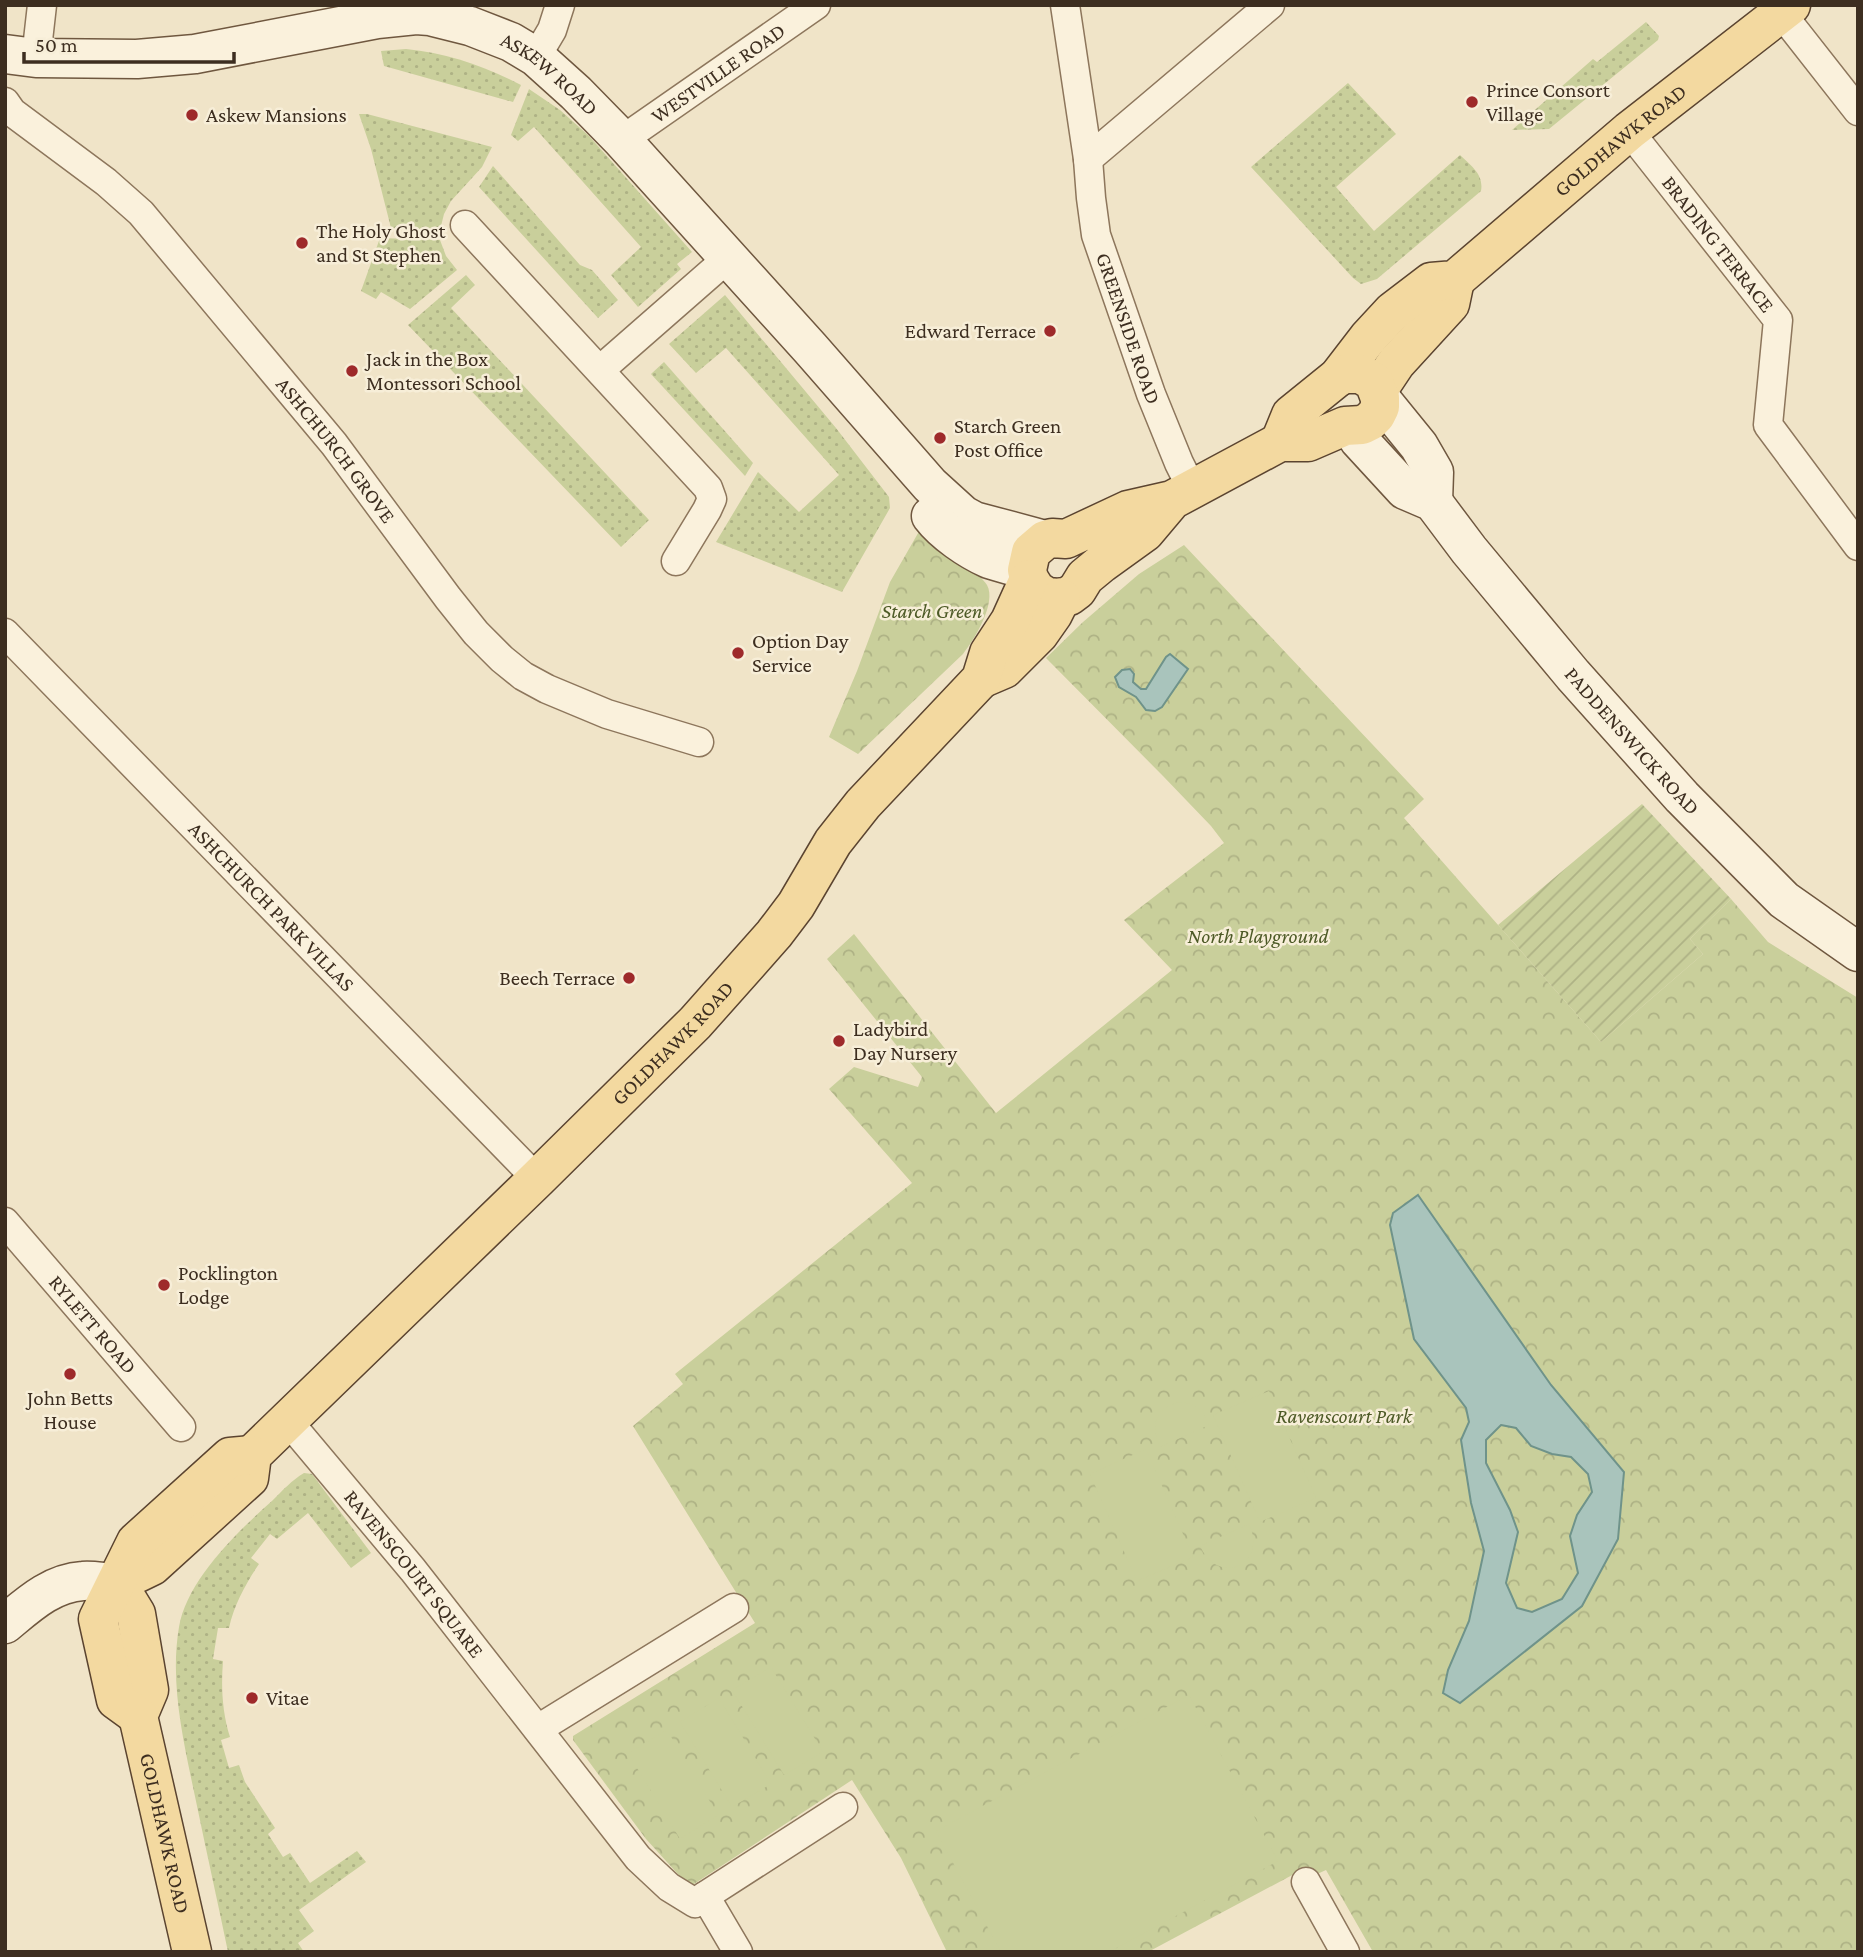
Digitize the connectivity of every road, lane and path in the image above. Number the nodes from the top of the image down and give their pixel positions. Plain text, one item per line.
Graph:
1 (42, 5) edge
2 (559, 5) edge
3 (816, 5) edge
4 (1065, 5) edge
5 (1270, 5) edge
6 (1786, 9) edge
7 (313, 18) edge
8 (16, 55) edge
9 (536, 57) junction
10 (5, 102) edge
11 (1858, 111) edge
12 (1629, 131) junction
13 (621, 140) junction
14 (1088, 159) junction
15 (465, 225) dead end
16 (728, 258) junction
17 (1454, 280) junction
18 (600, 370) junction
19 (1335, 380) junction
20 (1379, 394) junction
21 (1348, 427) junction
22 (1280, 442) junction
23 (1182, 494) junction
24 (1433, 502) junction
25 (1858, 547) edge
26 (1042, 557) junction
27 (676, 561) dead end
28 (1073, 588) junction
29 (5, 633) edge
30 (981, 678) junction
31 (699, 742) dead end
32 (1858, 952) edge
33 (537, 1180) junction
34 (5, 1222) edge
35 (288, 1420) junction
36 (181, 1427) dead end
37 (117, 1583) junction
38 (734, 1608) dead end
39 (5, 1624) edge
40 (538, 1729) junction
41 (842, 1807) dead end
42 (1306, 1882) dead end
43 (705, 1896) junction
44 (192, 1952) edge
45 (738, 1952) edge
46 (1345, 1952) edge

1 - 8 street
2 - 9 street
3 - 13 street, WESTVILLE ROAD
4 - 14 street, GREENSIDE ROAD
5 - 14 street
6 - 11 street
6 - 12 main road, GOLDHAWK ROAD
7 - 8 main road, ASKEW ROAD
7 - 9 main road, ASKEW ROAD
9 - 13 main road, ASKEW ROAD
10 - 31 street, ASHCHURCH GROVE
12 - 17 main road, GOLDHAWK ROAD
12 - 25 street, BRADING TERRACE
13 - 16 main road, ASKEW ROAD
14 - 23 street, GREENSIDE ROAD
15 - 18 street
16 - 18 street
16 - 26 main road, ASKEW ROAD
17 - 19 main road, GOLDHAWK ROAD
17 - 20 main road
18 - 27 street
19 - 20 main road
19 - 21 main road
19 - 22 main road, GOLDHAWK ROAD
20 - 21 main road
20 - 24 main road
21 - 22 main road
21 - 24 main road, PADDENSWICK ROAD
22 - 23 main road
23 - 26 main road
23 - 28 main road
24 - 32 main road, PADDENSWICK ROAD
26 - 28 main road
26 - 28 main road
26 - 30 main road, GOLDHAWK ROAD
28 - 30 main road
29 - 33 street, ASHCHURCH PARK VILLAS
30 - 33 main road, GOLDHAWK ROAD
33 - 35 main road, GOLDHAWK ROAD
34 - 36 street, RYLETT ROAD
35 - 37 main road, GOLDHAWK ROAD
35 - 40 street, RAVENSCOURT SQUARE
37 - 39 main road
37 - 44 main road, GOLDHAWK ROAD
38 - 40 street
40 - 43 street, RAVENSCOURT SQUARE
41 - 43 street
42 - 46 street
43 - 45 street

